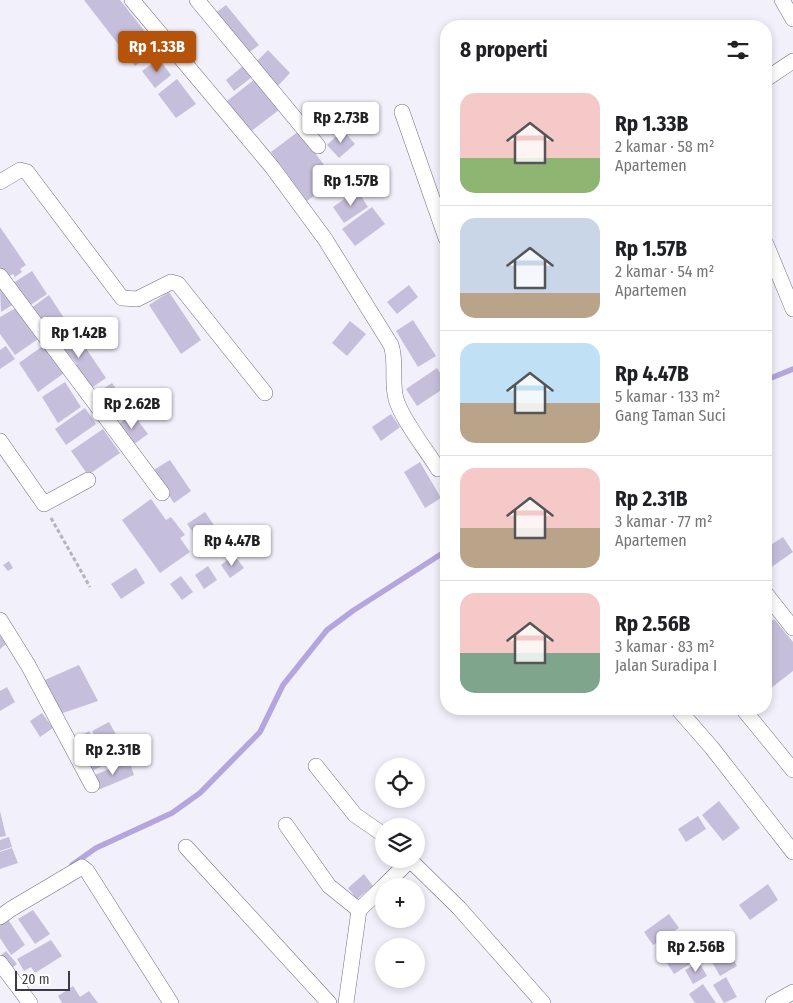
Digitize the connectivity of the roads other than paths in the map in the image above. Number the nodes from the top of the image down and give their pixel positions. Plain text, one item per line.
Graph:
1 (132, 0) edge
2 (197, 0) edge
3 (782, 0) edge
4 (793, 19) edge
5 (793, 61) edge
6 (772, 75) edge
7 (402, 112) dead end
8 (318, 146) dead end
9 (0, 182) edge
10 (440, 221) edge
11 (772, 258) edge
12 (0, 276) edge
13 (793, 309) edge
14 (265, 393) dead end
15 (0, 441) edge
16 (438, 469) dead end
17 (88, 480) dead end
18 (162, 493) dead end
19 (772, 602) edge
20 (0, 620) edge
21 (793, 628) edge
22 (683, 715) edge
23 (748, 715) edge
24 (316, 766) dead end
25 (793, 770) edge
26 (92, 785) dead end
27 (286, 825) dead end
28 (375, 829) edge
29 (186, 847) dead end
30 (793, 852) edge
31 (402, 868) edge
32 (418, 868) edge
33 (392, 878) edge
34 (375, 895) edge
35 (359, 910) junction
36 (0, 917) edge
37 (0, 963) edge
38 (793, 992) edge
39 (30, 1003) edge
40 (171, 1003) edge
41 (329, 1003) edge
42 (346, 1003) edge
43 (543, 1003) edge
44 (773, 1003) edge

1 - 16 street
2 - 8 street
3 - 4 street
5 - 6 street
7 - 10 street
9 - 14 street
11 - 13 street
12 - 18 street
15 - 17 street
19 - 21 street
20 - 26 street
22 - 30 street
23 - 25 street
24 - 28 street
27 - 35 street
29 - 41 street
31 - 33 street
32 - 43 street
34 - 35 street
35 - 42 street
36 - 40 street
37 - 39 street
38 - 44 street

